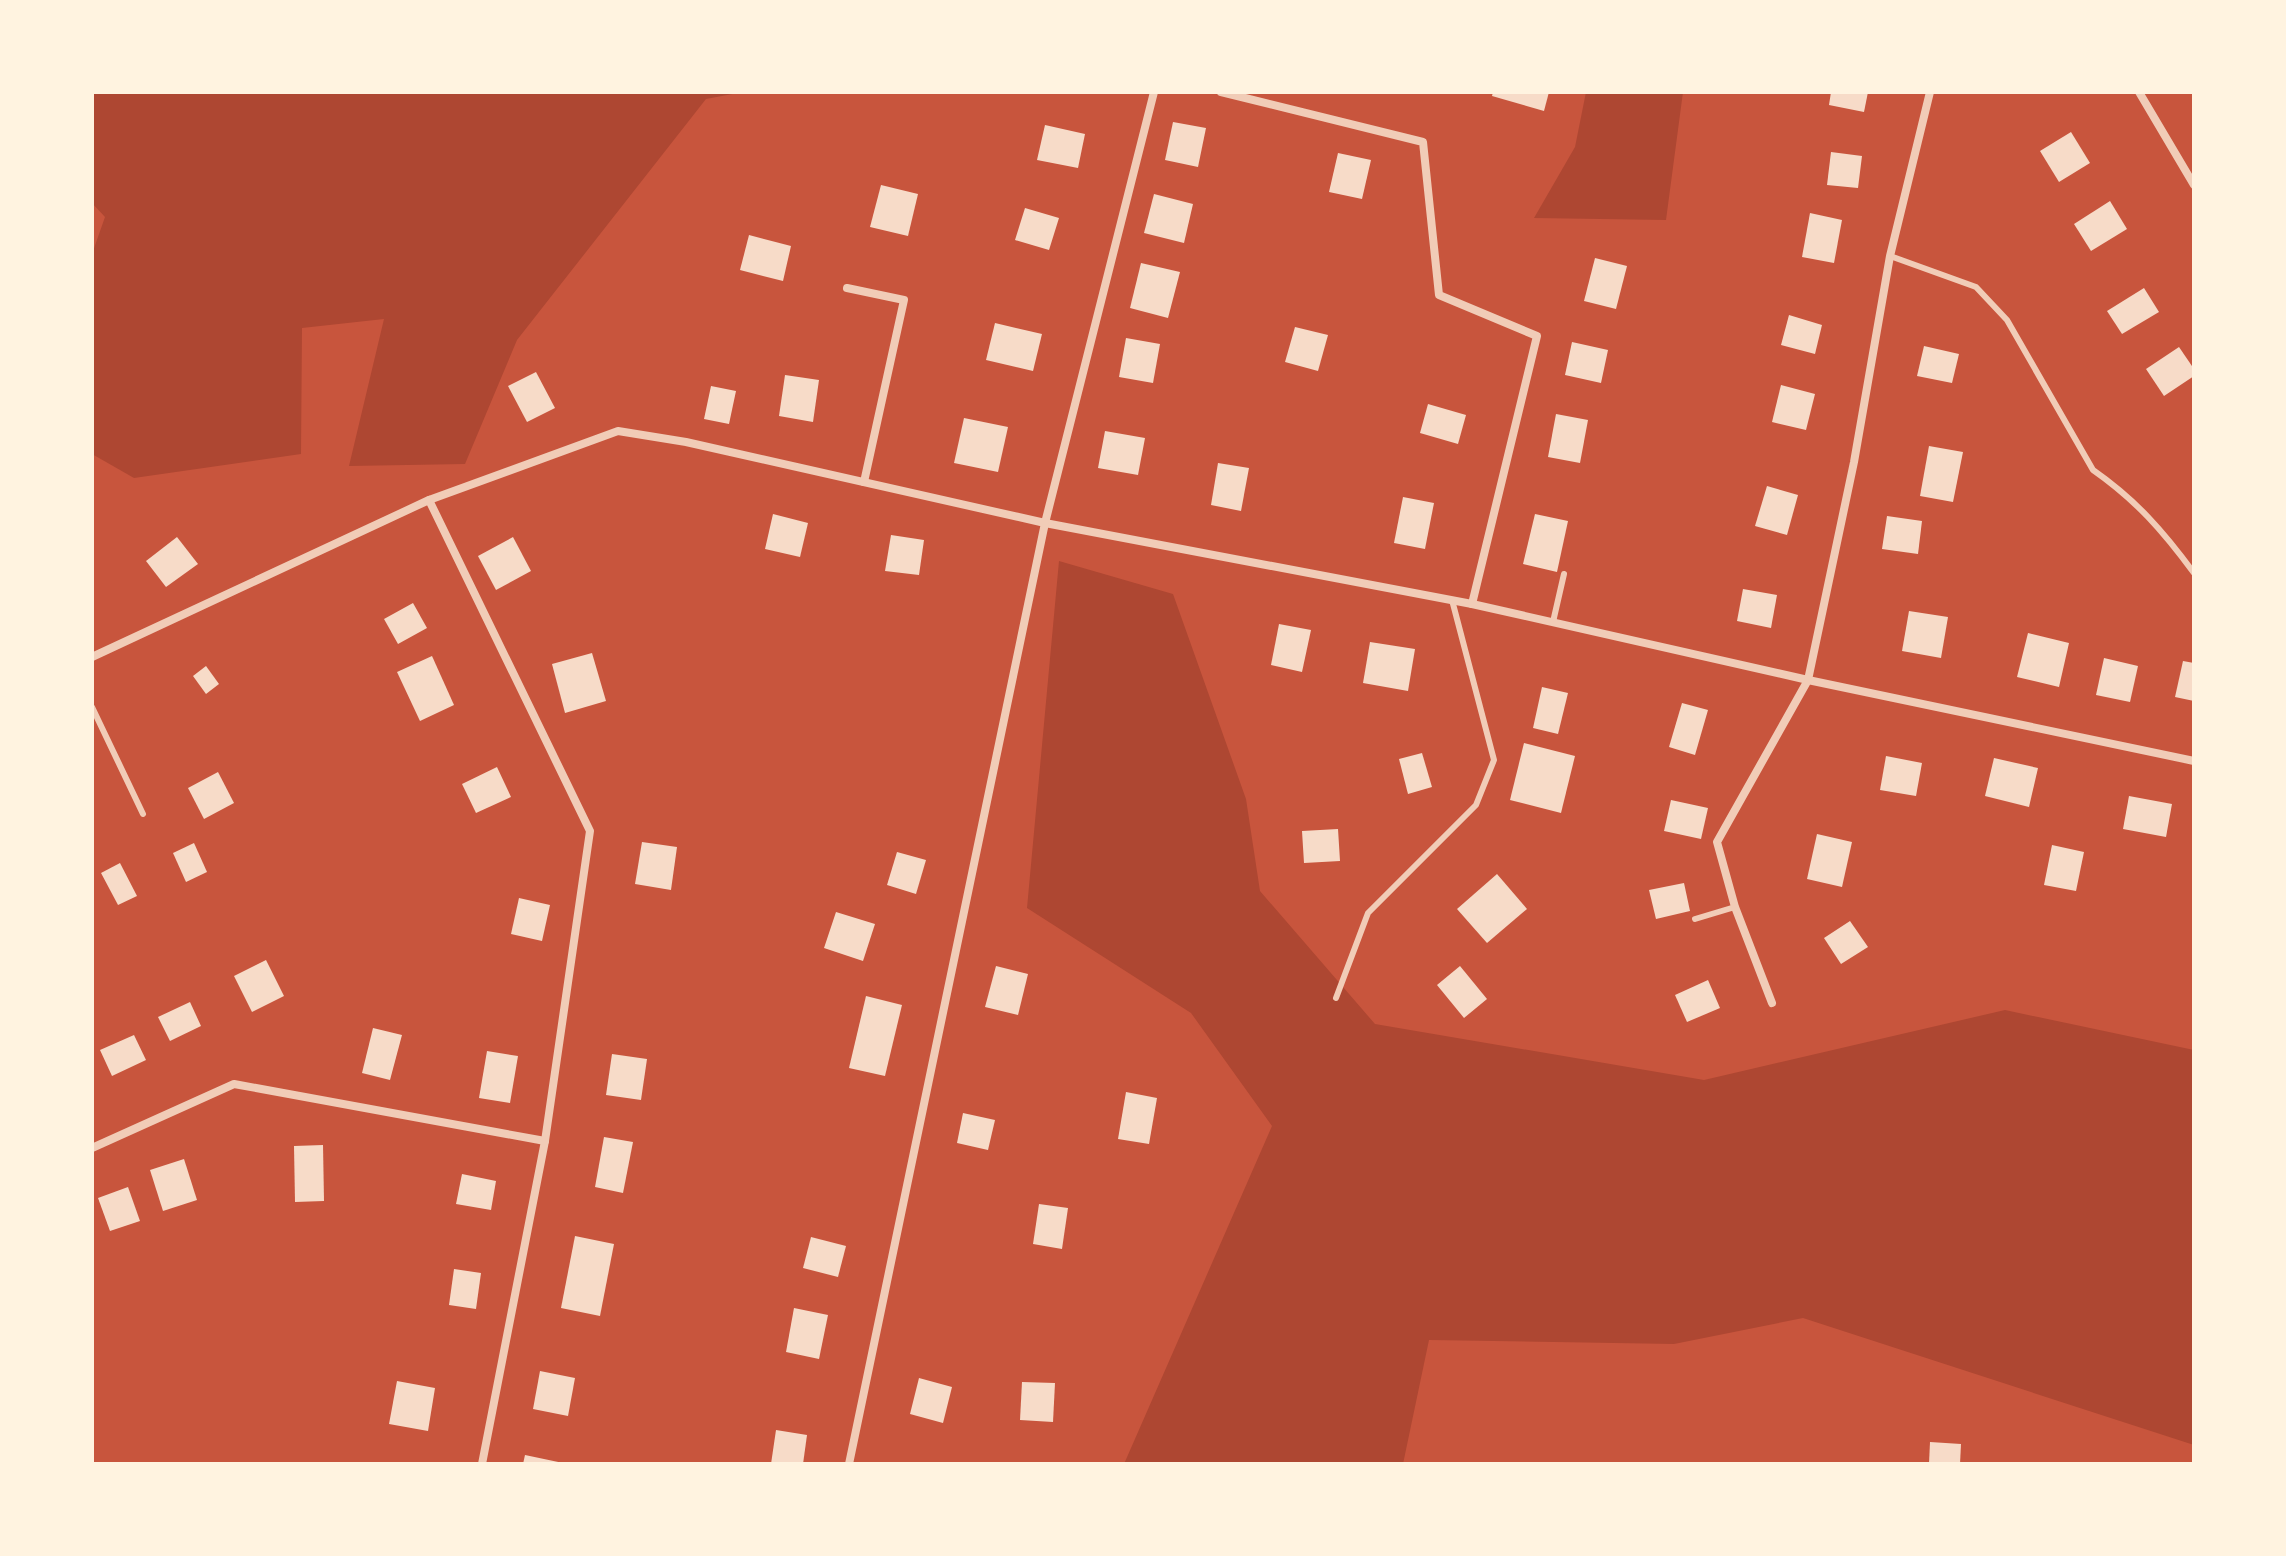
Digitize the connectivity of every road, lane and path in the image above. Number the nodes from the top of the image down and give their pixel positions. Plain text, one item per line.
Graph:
1 (1154, 92) edge
2 (1221, 92) edge
3 (1930, 92) edge
4 (2139, 92) edge
5 (2194, 185) edge
6 (1890, 256) junction
7 (847, 288) dead end
8 (864, 482) junction
9 (429, 500) junction
10 (1045, 523) junction
11 (2194, 573) edge
12 (1564, 574) dead end
13 (1452, 600) junction
14 (1472, 604) junction
15 (1553, 622) junction
16 (92, 657) edge
17 (1808, 680) junction
18 (92, 707) edge
19 (2194, 761) edge
20 (143, 814) dead end
21 (1735, 907) junction
22 (1695, 919) dead end
23 (1336, 998) dead end
24 (1772, 1003) dead end
25 (545, 1141) junction
26 (92, 1148) edge
27 (482, 1464) edge
28 (849, 1464) edge

1 - 10 street
2 - 14 street
3 - 6 street
4 - 5 street
6 - 11 lane
6 - 17 street
7 - 8 street
8 - 9 street
8 - 10 street
9 - 16 street
9 - 25 street
10 - 13 street
10 - 28 street
12 - 15 lane
13 - 14 street
13 - 23 lane
14 - 15 street
15 - 17 street
17 - 19 street
17 - 21 street
18 - 20 lane
21 - 22 lane
21 - 24 street
25 - 26 street
25 - 27 street

